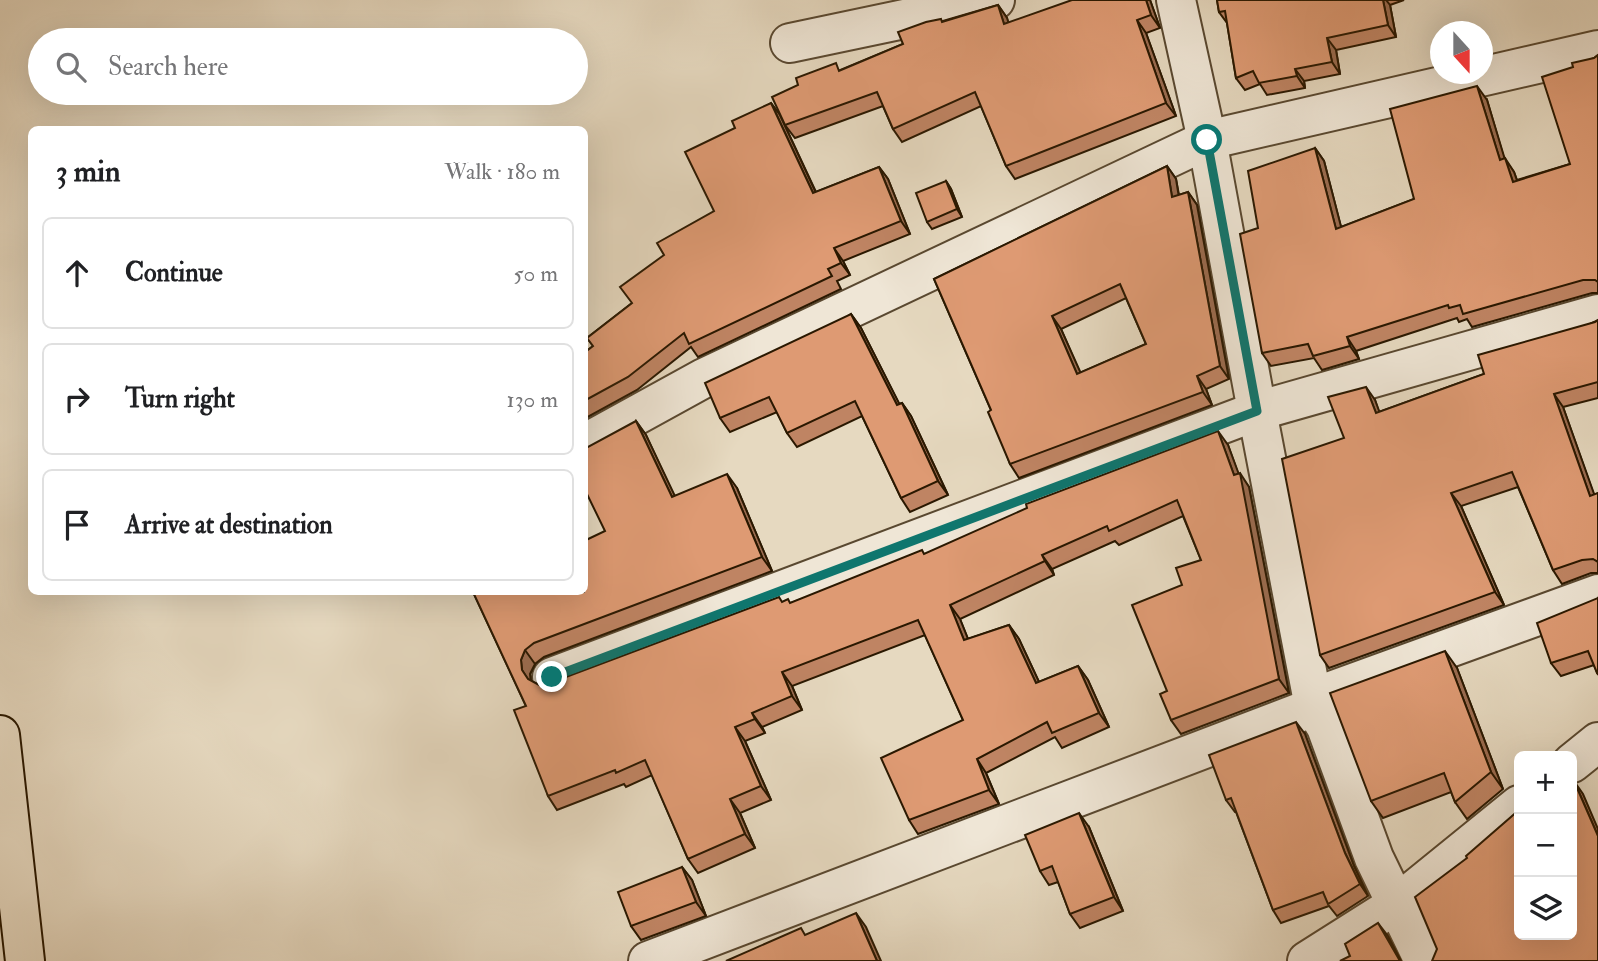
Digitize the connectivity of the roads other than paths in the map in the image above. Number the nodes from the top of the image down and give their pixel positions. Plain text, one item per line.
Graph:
1 (995, 0) edge
2 (1176, 0) edge
3 (790, 43) dead end
4 (1598, 50) edge
5 (1207, 140) junction
6 (1598, 314) edge
7 (1257, 411) junction
8 (588, 442) edge
9 (1598, 594) edge
10 (552, 677) dead end
11 (1314, 707) junction
12 (0, 735) edge
13 (1598, 742) edge
14 (1577, 759) edge
15 (1514, 809) edge
16 (1397, 904) junction
17 (25, 961) edge
18 (648, 961) edge
19 (1307, 961) edge
20 (1424, 961) edge

1 - 3 street
2 - 5 street
4 - 5 street
5 - 7 street
5 - 8 street
6 - 7 street
7 - 10 street
7 - 11 street
9 - 11 street
11 - 16 street
11 - 18 street
12 - 17 highway
13 - 14 street
15 - 16 street
16 - 19 street
16 - 20 street

